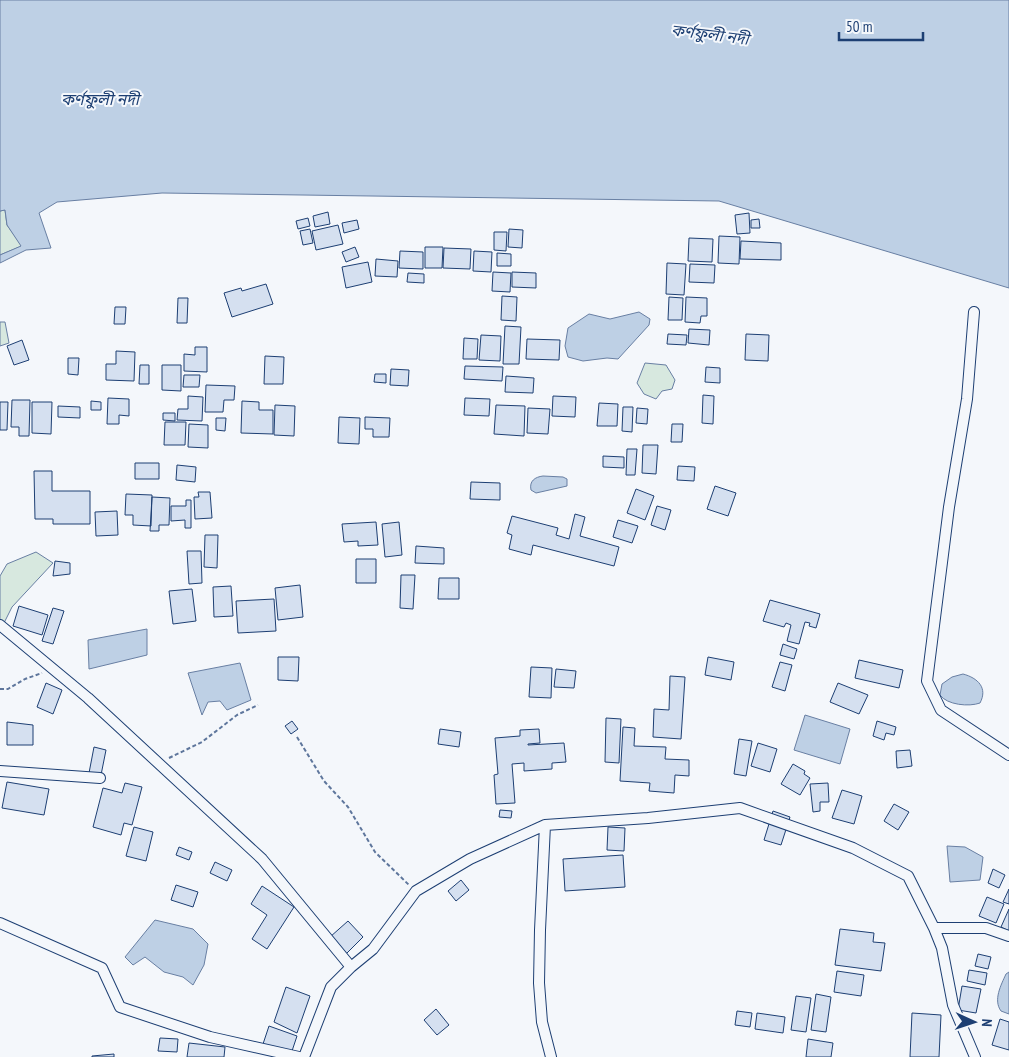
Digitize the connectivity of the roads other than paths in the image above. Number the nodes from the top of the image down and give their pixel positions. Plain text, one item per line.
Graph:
1 (974, 312) dead end
2 (0, 625) edge
3 (1009, 755) edge
4 (0, 771) edge
5 (100, 778) dead end
6 (546, 825) junction
7 (0, 923) edge
8 (934, 928) junction
9 (1009, 936) edge
10 (351, 967) junction
11 (299, 1057) edge
12 (304, 1057) edge
13 (551, 1057) edge
14 (975, 1057) edge

1 - 3 street
2 - 10 street
4 - 5 street
6 - 8 street
6 - 10 street
6 - 13 street
7 - 11 street
8 - 9 street
8 - 14 street
10 - 12 street

